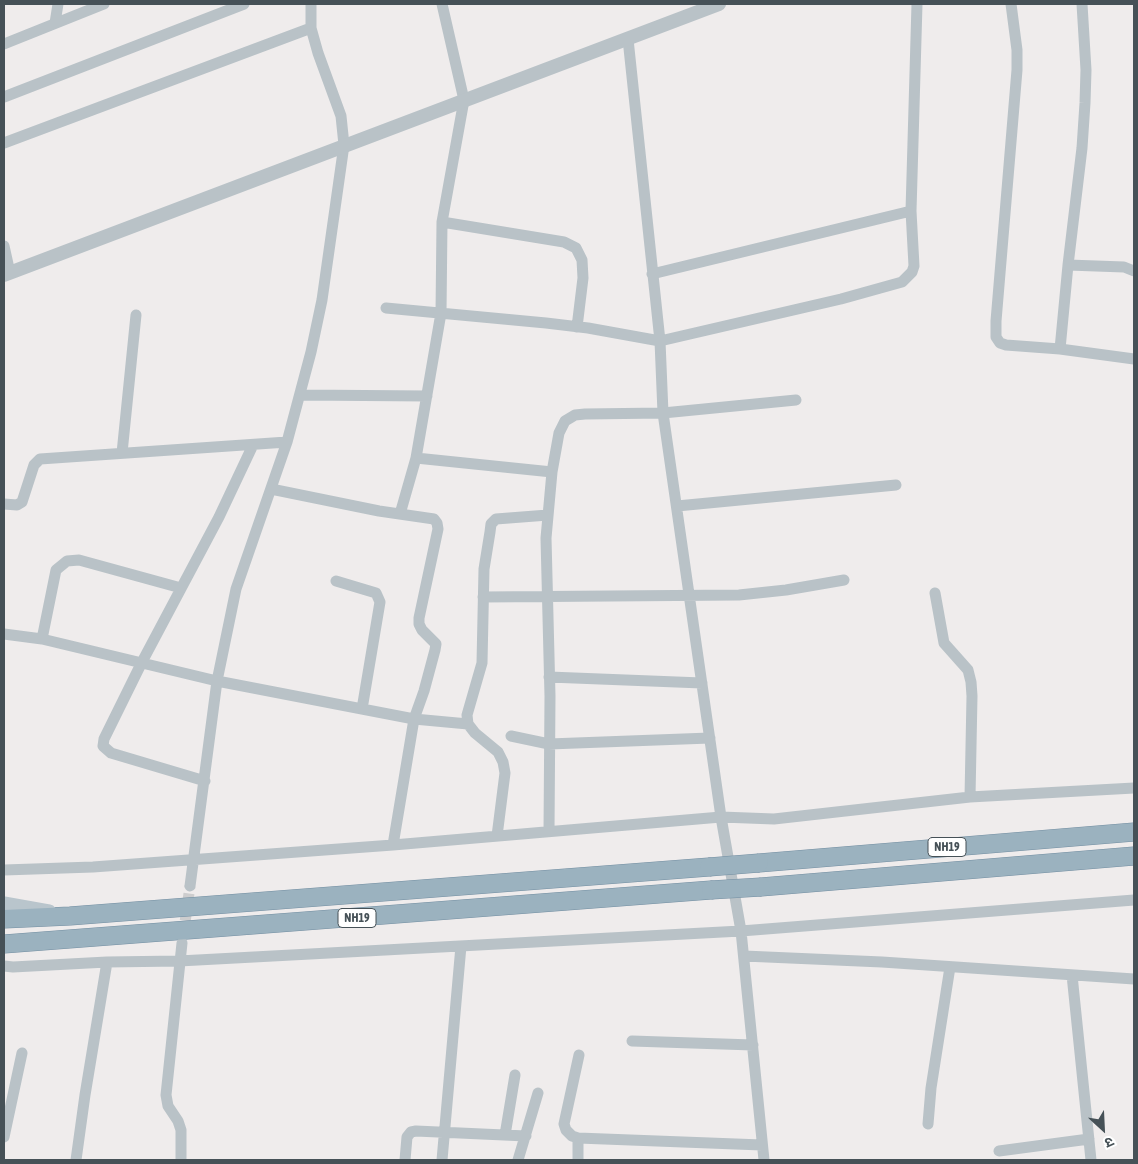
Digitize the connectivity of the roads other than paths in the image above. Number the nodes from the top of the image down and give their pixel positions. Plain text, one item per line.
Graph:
1 (58, 4) edge
2 (104, 4) edge
3 (244, 4) edge
4 (311, 4) edge
5 (442, 4) edge
6 (719, 4) edge
7 (916, 4) edge
8 (1011, 4) edge
9 (1082, 4) edge
10 (55, 23) junction
11 (311, 28) junction
12 (628, 39) junction
13 (4, 44) edge
14 (4, 97) edge
15 (464, 100) junction
16 (4, 143) edge
17 (344, 145) junction
18 (911, 211) junction
19 (442, 222) junction
20 (4, 246) edge
21 (1068, 265) junction
22 (1134, 271) edge
23 (7, 274) edge
24 (652, 274) junction
25 (386, 308) dead end
26 (441, 313) junction
27 (136, 315) dead end
28 (576, 327) junction
29 (660, 341) junction
30 (1060, 349) junction
31 (1134, 359) edge
32 (301, 395) junction
33 (427, 396) junction
34 (796, 400) dead end
35 (663, 413) junction
36 (287, 442) junction
37 (254, 445) junction
38 (122, 453) junction
39 (416, 458) junction
40 (552, 472) junction
41 (896, 485) dead end
42 (271, 489) junction
43 (4, 504) edge
44 (677, 506) junction
45 (400, 514) junction
46 (548, 515) junction
47 (844, 580) dead end
48 (336, 581) dead end
49 (181, 588) junction
50 (935, 593) dead end
51 (546, 596) junction
52 (690, 596) junction
53 (483, 598) junction
54 (4, 634) edge
55 (42, 639) junction
56 (142, 662) junction
57 (549, 677) junction
58 (217, 680) junction
59 (702, 683) junction
60 (362, 709) junction
61 (414, 719) junction
62 (468, 724) junction
63 (511, 736) dead end
64 (710, 738) junction
65 (549, 744) junction
66 (204, 780) junction
67 (1134, 788) edge
68 (970, 797) junction
69 (721, 817) junction
70 (549, 832) junction
71 (1134, 832) edge
72 (497, 836) junction
73 (393, 845) junction
74 (1134, 856) edge
75 (193, 860) junction
76 (4, 870) edge
77 (190, 886) tunnel mouth
78 (1134, 900) edge
79 (4, 904) edge
80 (70, 916) junction
81 (4, 919) edge
82 (742, 931) junction
83 (182, 943) tunnel mouth
84 (9, 945) edge
85 (461, 946) junction
86 (744, 956) junction
87 (179, 961) junction
88 (107, 962) junction
89 (4, 966) edge
90 (950, 967) junction
91 (1072, 975) junction
92 (1134, 979) edge
93 (632, 1041) dead end
94 (753, 1045) junction
95 (22, 1053) dead end
96 (579, 1054) dead end
97 (514, 1075) dead end
98 (538, 1093) dead end
99 (928, 1124) dead end
100 (444, 1131) junction
101 (505, 1134) junction
102 (4, 1136) edge
103 (526, 1136) junction
104 (578, 1138) junction
105 (1089, 1139) junction
106 (762, 1145) junction
107 (998, 1151) dead end
108 (76, 1160) edge
109 (181, 1160) edge
110 (405, 1160) edge
111 (442, 1160) edge
112 (518, 1160) edge
113 (578, 1160) edge
114 (764, 1160) edge
115 (1091, 1160) edge

1 - 10 street
2 - 10 street
3 - 14 street
4 - 11 street
5 - 15 street
6 - 12 street
7 - 18 street
8 - 30 street
9 - 21 street
10 - 13 street
11 - 16 street
11 - 17 street
12 - 15 street
12 - 24 street
15 - 17 street
15 - 19 street
17 - 23 street
17 - 32 street
18 - 24 street
18 - 29 street
19 - 26 street
19 - 28 street
20 - 23 street
21 - 22 street
21 - 30 street
24 - 29 street
25 - 26 street
26 - 28 street
26 - 33 street
27 - 38 street
28 - 29 street
29 - 35 street
30 - 31 street
32 - 33 street
32 - 36 street
33 - 39 street
34 - 35 street
35 - 40 street
35 - 44 street
36 - 37 street
36 - 42 street
37 - 38 street
37 - 49 street
38 - 43 street
39 - 40 street
39 - 45 street
40 - 46 street
41 - 44 street
42 - 45 street
42 - 58 street
44 - 52 street
45 - 61 street
46 - 51 street
46 - 53 street
47 - 52 street
48 - 60 street
49 - 55 street
49 - 56 street
50 - 68 street
51 - 52 street
51 - 53 street
51 - 57 street
52 - 59 street
53 - 62 street
54 - 55 street
55 - 56 street
56 - 58 street
56 - 66 street
57 - 59 street
57 - 65 street
58 - 60 street
58 - 66 street
59 - 64 street
60 - 61 street
61 - 62 street
61 - 73 street
62 - 72 street
63 - 65 street
64 - 65 street
64 - 69 street
65 - 70 street
66 - 75 street
67 - 68 street
68 - 69 street
69 - 70 street
69 - 82 street
70 - 72 street
71 - 80 highway, NH19, bridge
72 - 73 street
73 - 75 street
74 - 84 highway, NH19, bridge
75 - 76 street
75 - 77 street
78 - 82 street
79 - 80 main road
80 - 81 highway, NH19
82 - 85 street
82 - 86 street
83 - 87 street
85 - 87 street
85 - 100 street
86 - 90 street
86 - 94 street
87 - 88 street
87 - 109 street
88 - 89 street
88 - 108 street
90 - 91 street
90 - 99 street
91 - 92 street
91 - 105 street
93 - 94 street
94 - 106 street
95 - 102 street
96 - 104 street
97 - 101 street
98 - 103 street
100 - 101 street
100 - 110 street
100 - 111 street
101 - 103 street
103 - 112 street
104 - 106 street
104 - 113 street
105 - 107 street
105 - 115 street
106 - 114 street

